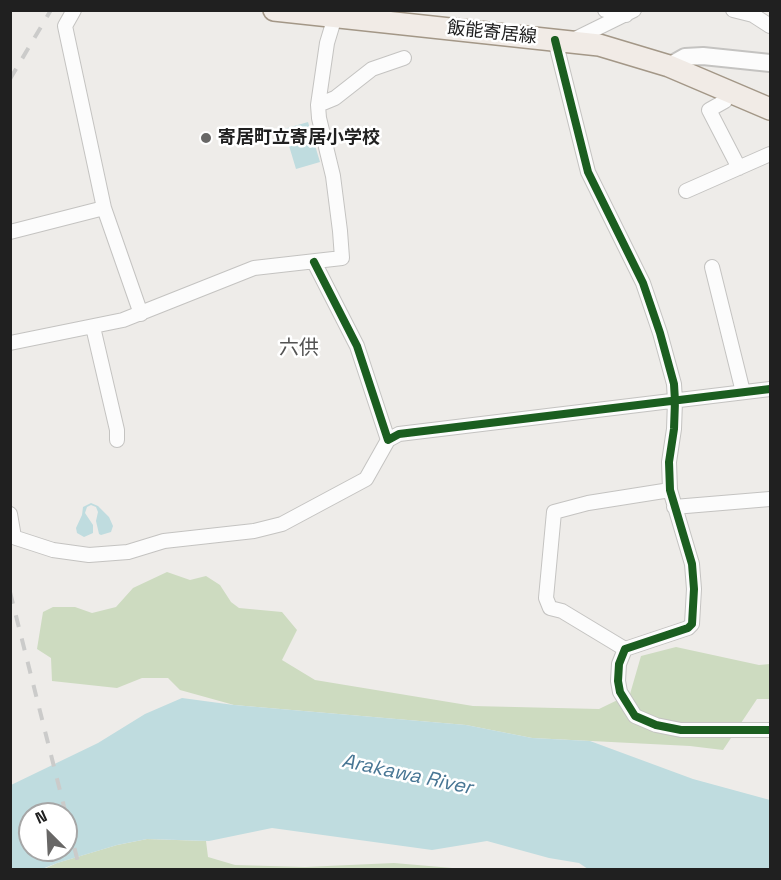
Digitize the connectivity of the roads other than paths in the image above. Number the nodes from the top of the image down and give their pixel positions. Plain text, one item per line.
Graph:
1 (74, 10) edge
2 (274, 10) edge
3 (605, 10) edge
4 (733, 10) edge
5 (630, 13) edge
6 (336, 14) edge
7 (771, 26) edge
8 (563, 40) junction
9 (404, 58) dead end
10 (771, 63) edge
11 (669, 66) junction
12 (729, 91) junction
13 (318, 105) junction
14 (771, 109) edge
15 (770, 154) edge
16 (739, 168) junction
17 (686, 192) dead end
18 (104, 208) junction
19 (10, 232) edge
20 (314, 262) junction
21 (712, 267) dead end
22 (141, 314) junction
23 (93, 327) junction
24 (10, 343) edge
25 (771, 389) edge
26 (743, 392) junction
27 (675, 400) junction
28 (117, 440) dead end
29 (388, 440) junction
30 (670, 490) junction
31 (771, 499) edge
32 (674, 507) junction
33 (10, 514) edge
34 (12, 536) edge
35 (625, 649) junction
36 (771, 730) edge

1 - 18 street
2 - 6 main road, 飯能寄居線
3 - 5 street
4 - 7 street
5 - 8 street
6 - 8 main road, 飯能寄居線
6 - 13 street
8 - 11 main road, 飯能寄居線
8 - 27 street
9 - 13 street
10 - 11 street
11 - 12 main road, 飯能寄居線
12 - 14 main road, 飯能寄居線
12 - 16 street
13 - 20 street
15 - 16 street
16 - 17 street
18 - 19 street
18 - 22 street
20 - 22 street
20 - 29 street
21 - 26 street
22 - 23 street
23 - 24 street
23 - 28 street
25 - 26 street
26 - 27 street
27 - 29 street
27 - 30 street
29 - 34 street
30 - 32 street
30 - 35 street
31 - 32 street
32 - 35 street
33 - 34 street
35 - 36 street

